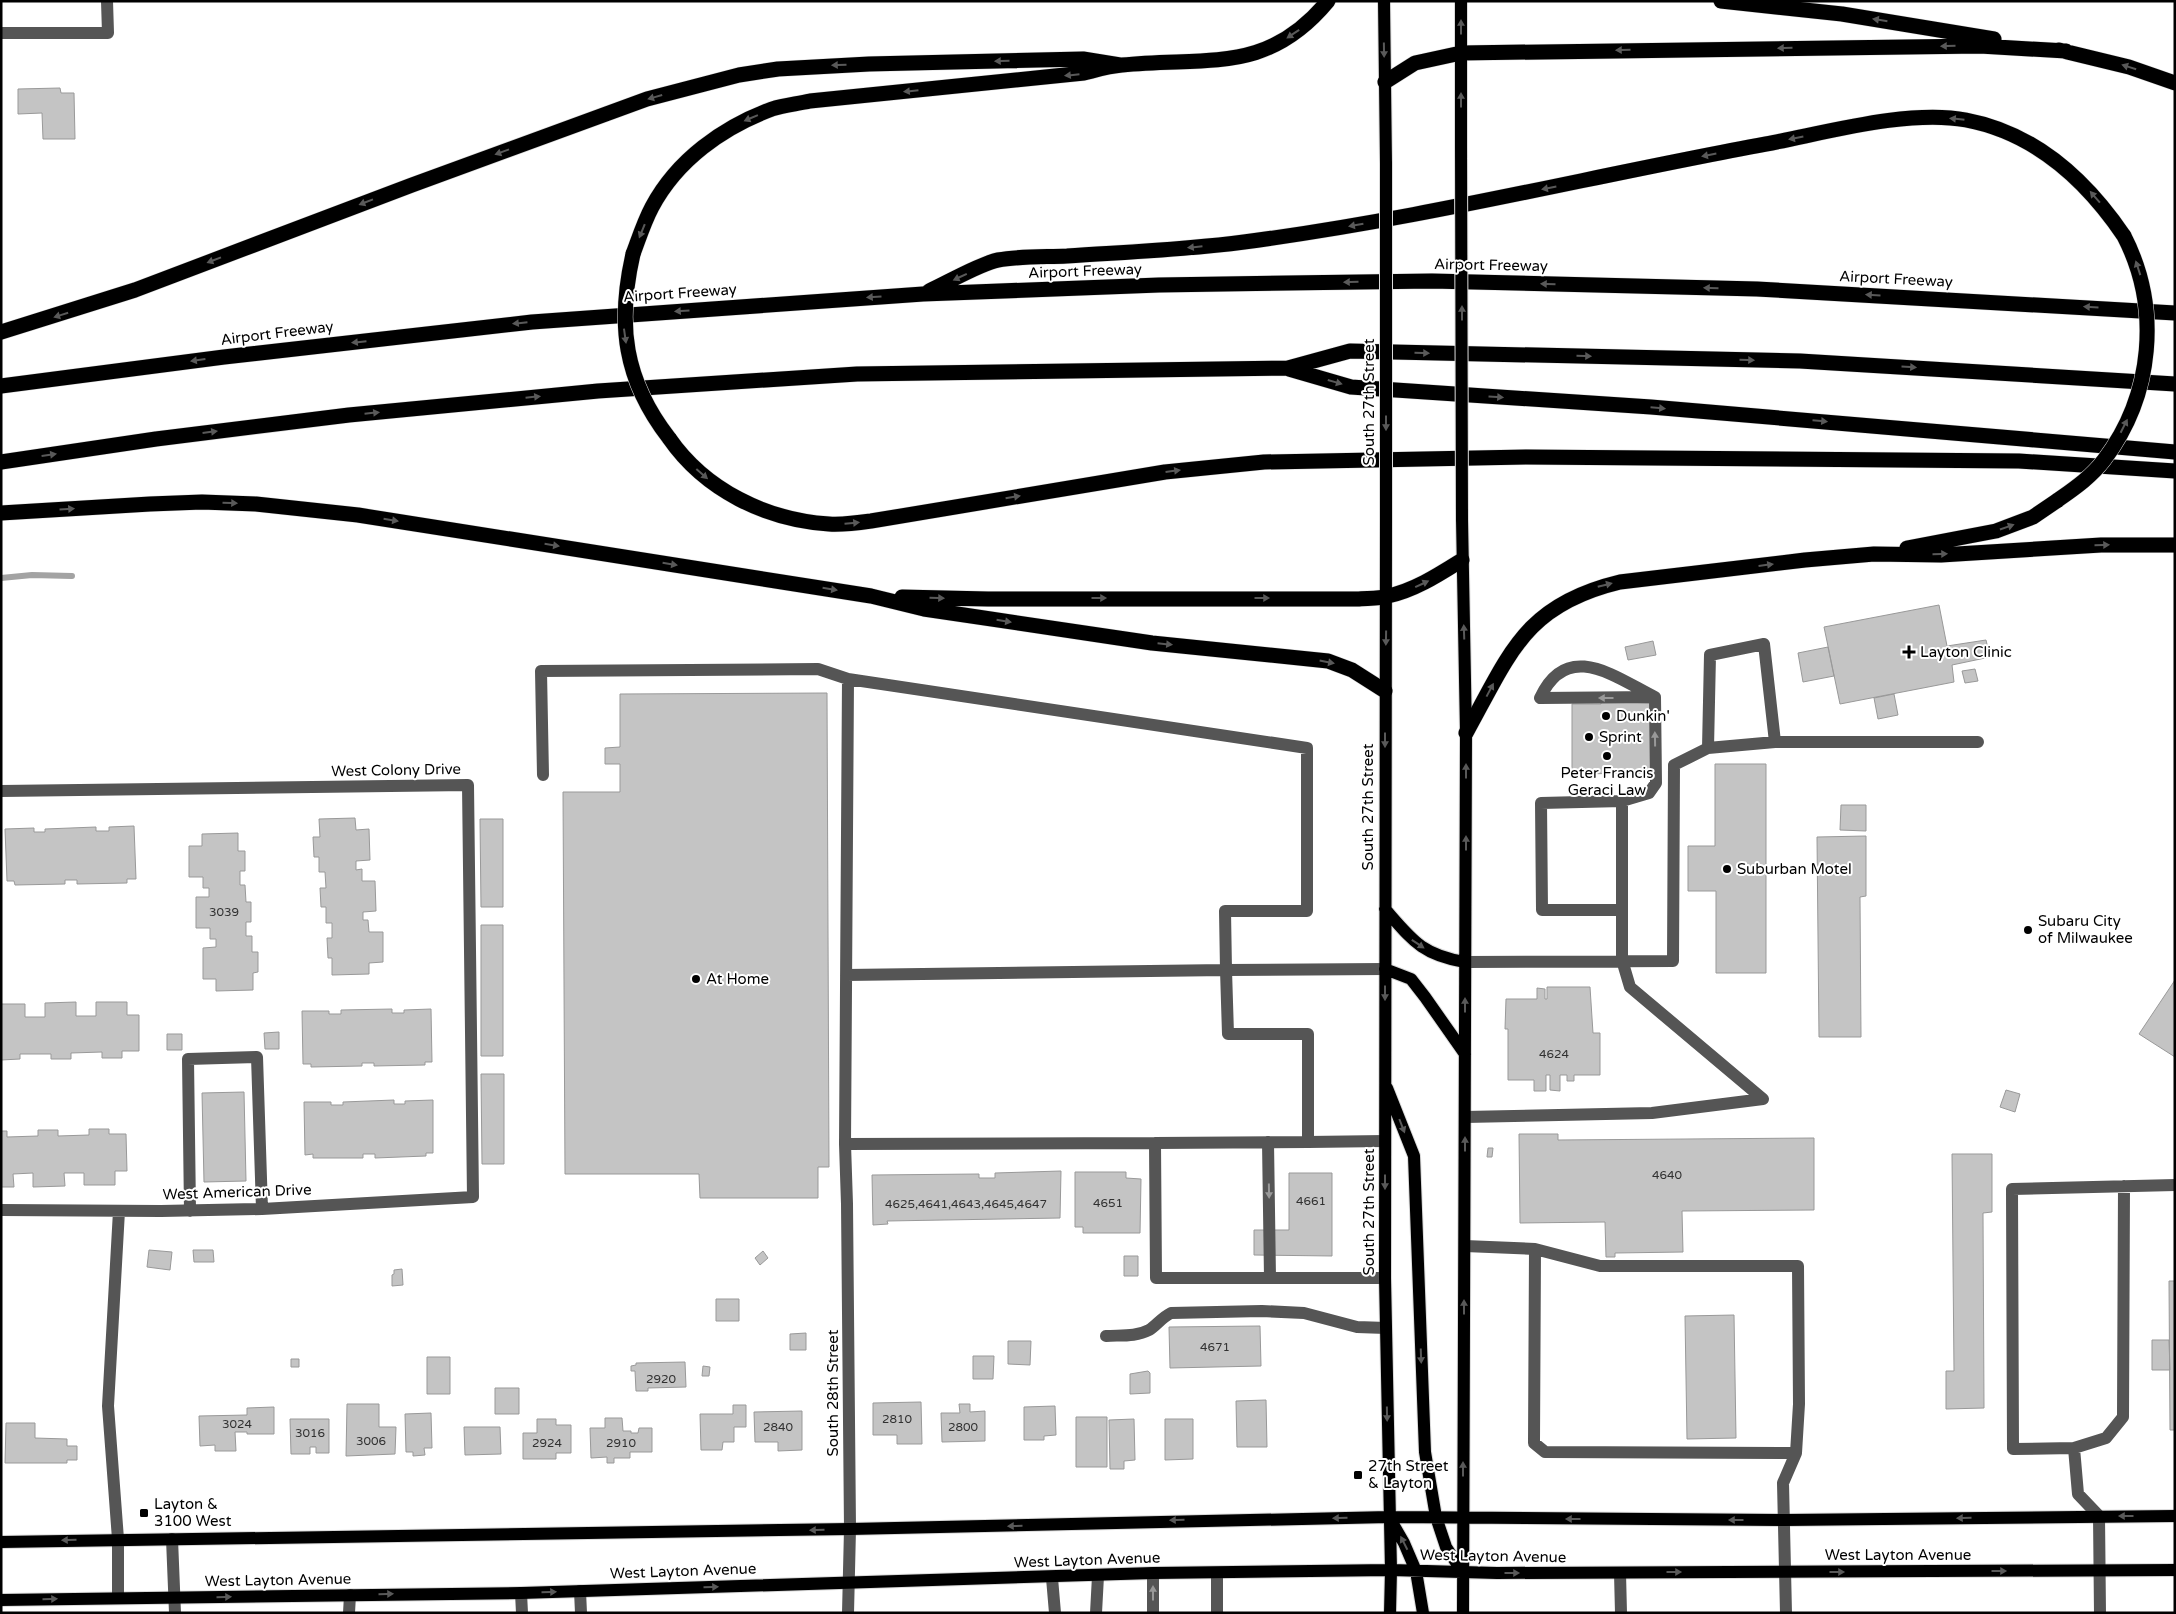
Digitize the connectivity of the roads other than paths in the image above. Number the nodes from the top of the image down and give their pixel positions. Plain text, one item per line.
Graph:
1 (107, 1) edge
2 (1328, 1) edge
3 (1384, 1) edge
4 (1461, 1) edge
5 (1721, 1) edge
6 (1, 33) edge
7 (2066, 51) junction
8 (1461, 52) junction
9 (1120, 65) junction
10 (1385, 82) junction
11 (2175, 83) edge
12 (923, 294) junction
13 (2175, 313) edge
14 (1, 332) edge
15 (1288, 368) junction
16 (2175, 384) edge
17 (1, 386) edge
18 (2175, 452) edge
19 (1, 462) edge
20 (2175, 471) edge
21 (1, 513) edge
22 (2175, 544) edge
23 (1874, 554) junction
24 (1462, 560) junction
25 (870, 596) junction
26 (1387, 597) junction
27 (848, 679) junction
28 (1385, 691) junction
29 (1655, 698) junction
30 (1466, 733) junction
31 (1775, 742) junction
32 (1978, 742) dead end
33 (1708, 748) junction
34 (543, 775) dead end
35 (1, 791) edge
36 (1622, 801) junction
37 (1385, 909) junction
38 (1622, 910) junction
39 (1622, 960) junction
40 (1466, 962) junction
41 (1385, 969) junction
42 (1226, 970) junction
43 (846, 975) junction
44 (1465, 1054) junction
45 (1385, 1081) junction
46 (1465, 1117) junction
47 (1268, 1142) junction
48 (1308, 1142) junction
49 (1385, 1142) junction
50 (1156, 1143) junction
51 (845, 1144) junction
52 (2175, 1185) edge
53 (2124, 1186) junction
54 (473, 1197) joint
55 (262, 1209) junction
56 (1, 1210) edge
57 (119, 1211) junction
58 (190, 1211) junction
59 (1465, 1246) junction
60 (1535, 1249) junction
61 (1270, 1278) junction
62 (1385, 1278) junction
63 (1386, 1328) junction
64 (1106, 1336) dead end
65 (2074, 1448) junction
66 (1796, 1453) junction
67 (2099, 1516) junction
68 (2175, 1516) edge
69 (1388, 1517) junction
70 (1436, 1517) junction
71 (1462, 1518) junction
72 (1785, 1520) junction
73 (850, 1529) junction
74 (118, 1539) junction
75 (172, 1539) junction
76 (1, 1542) edge
77 (1391, 1570) junction
78 (2100, 1570) junction
79 (2175, 1570) edge
80 (1416, 1571) junction
81 (1786, 1572) junction
82 (1153, 1573) junction
83 (1217, 1573) junction
84 (1463, 1573) junction
85 (1620, 1573) junction
86 (1098, 1576) junction
87 (1052, 1578) junction
88 (849, 1582) junction
89 (580, 1591) junction
90 (522, 1593) junction
91 (350, 1595) junction
92 (175, 1597) junction
93 (118, 1598) junction
94 (1, 1600) edge
95 (175, 1613) edge
96 (348, 1613) edge
97 (522, 1613) edge
98 (581, 1613) edge
99 (848, 1613) edge
100 (1055, 1613) edge
101 (1096, 1613) edge
102 (1153, 1613) edge
103 (1217, 1613) edge
104 (1390, 1613) edge
105 (1423, 1613) edge
106 (1463, 1613) edge
107 (1621, 1613) edge
108 (1786, 1613) edge
109 (2100, 1613) edge

1 - 6 street
2 -> 9 highway
3 -> 10 main road, South 27th Street
8 -> 4 main road
7 -> 5 highway
7 -> 8 highway
11 -> 7 highway
8 - 10 highway
24 -> 8 main road, bridge
9 -> 14 highway
9 -> 20 highway, bridge
10 -> 26 main road, South 27th Street, bridge
13 -> 12 highway, Airport Freeway
12 -> 17 highway, Airport Freeway
23 -> 12 highway, bridge
15 -> 16 highway
15 -> 18 highway
19 -> 15 highway
21 -> 25 highway
23 -> 22 highway
30 -> 23 highway
26 -> 24 highway
30 -> 24 main road
25 -> 26 highway
25 -> 28 highway
26 -> 28 main road, South 27th Street
27 - 34 street
27 - 42 street
27 - 43 street, South 28th Street
28 -> 37 main road, South 27th Street
29 -> 29 street
36 -> 29 street
40 -> 30 main road
31 - 32 street
31 - 33 street
31 - 33 street
33 - 39 street
35 - 54 street, West Colony Drive
36 - 38 street
36 - 38 street
37 -> 40 main road
37 - 41 main road, South 27th Street
38 - 39 street
39 - 40 street
39 - 46 street
44 -> 40 main road
41 - 42 street
41 - 44 main road
41 -> 45 main road, South 27th Street
42 - 43 street
42 - 48 street
43 - 51 street, South 28th Street
44 - 46 main road
45 - 49 main road, South 27th Street
45 -> 70 main road
59 -> 46 main road
47 - 48 street
47 - 50 street
47 -> 61 street
48 - 49 street
49 -> 62 main road, South 27th Street
50 - 51 street
50 - 61 street
51 - 73 street, South 28th Street
52 - 53 street
53 - 65 street
53 - 65 street
54 - 55 street, West American Drive
55 - 58 street, West American Drive
55 - 58 street
56 - 57 street, West American Drive
57 - 58 street, West American Drive
57 - 74 street
59 - 60 street
71 -> 59 main road
60 - 66 street
60 - 66 street
61 - 62 street
62 - 63 main road, South 27th Street
63 - 64 street
63 -> 69 main road, South 27th Street
65 - 67 street
66 - 72 street
68 -> 67 main road
67 -> 72 main road
67 - 78 street
69 - 70 main road
69 -> 73 main road
69 - 77 main road, South 27th Street
80 -> 69 main road
70 - 71 main road
70 - 84 main road
72 -> 71 main road
71 - 84 main road
72 - 81 street
73 -> 75 main road
73 - 88 street, South 28th Street
74 - 75 main road
74 -> 76 main road
74 - 93 street
75 - 92 street
77 - 80 main road, West Layton Avenue
77 - 83 main road, West Layton Avenue
77 - 104 main road, South 27th Street
78 - 79 main road, West Layton Avenue
81 -> 78 main road, West Layton Avenue
78 - 109 street
80 - 84 main road, West Layton Avenue
80 - 105 main road
85 -> 81 main road, West Layton Avenue
81 - 108 street
82 - 83 main road, West Layton Avenue
82 - 86 main road, West Layton Avenue
102 -> 82 street
83 - 103 street
84 -> 85 main road, West Layton Avenue
84 - 106 main road
85 - 107 street
86 - 87 main road, West Layton Avenue
86 - 101 street
87 - 88 main road, West Layton Avenue
87 - 100 street
89 -> 88 main road, West Layton Avenue
88 - 99 street, South 28th Street
90 -> 89 main road, West Layton Avenue
89 - 98 street
91 -> 90 main road, West Layton Avenue
90 - 97 street
92 -> 91 main road, West Layton Avenue
91 - 96 street
92 - 93 main road, West Layton Avenue
92 - 95 street
94 -> 93 main road, West Layton Avenue

